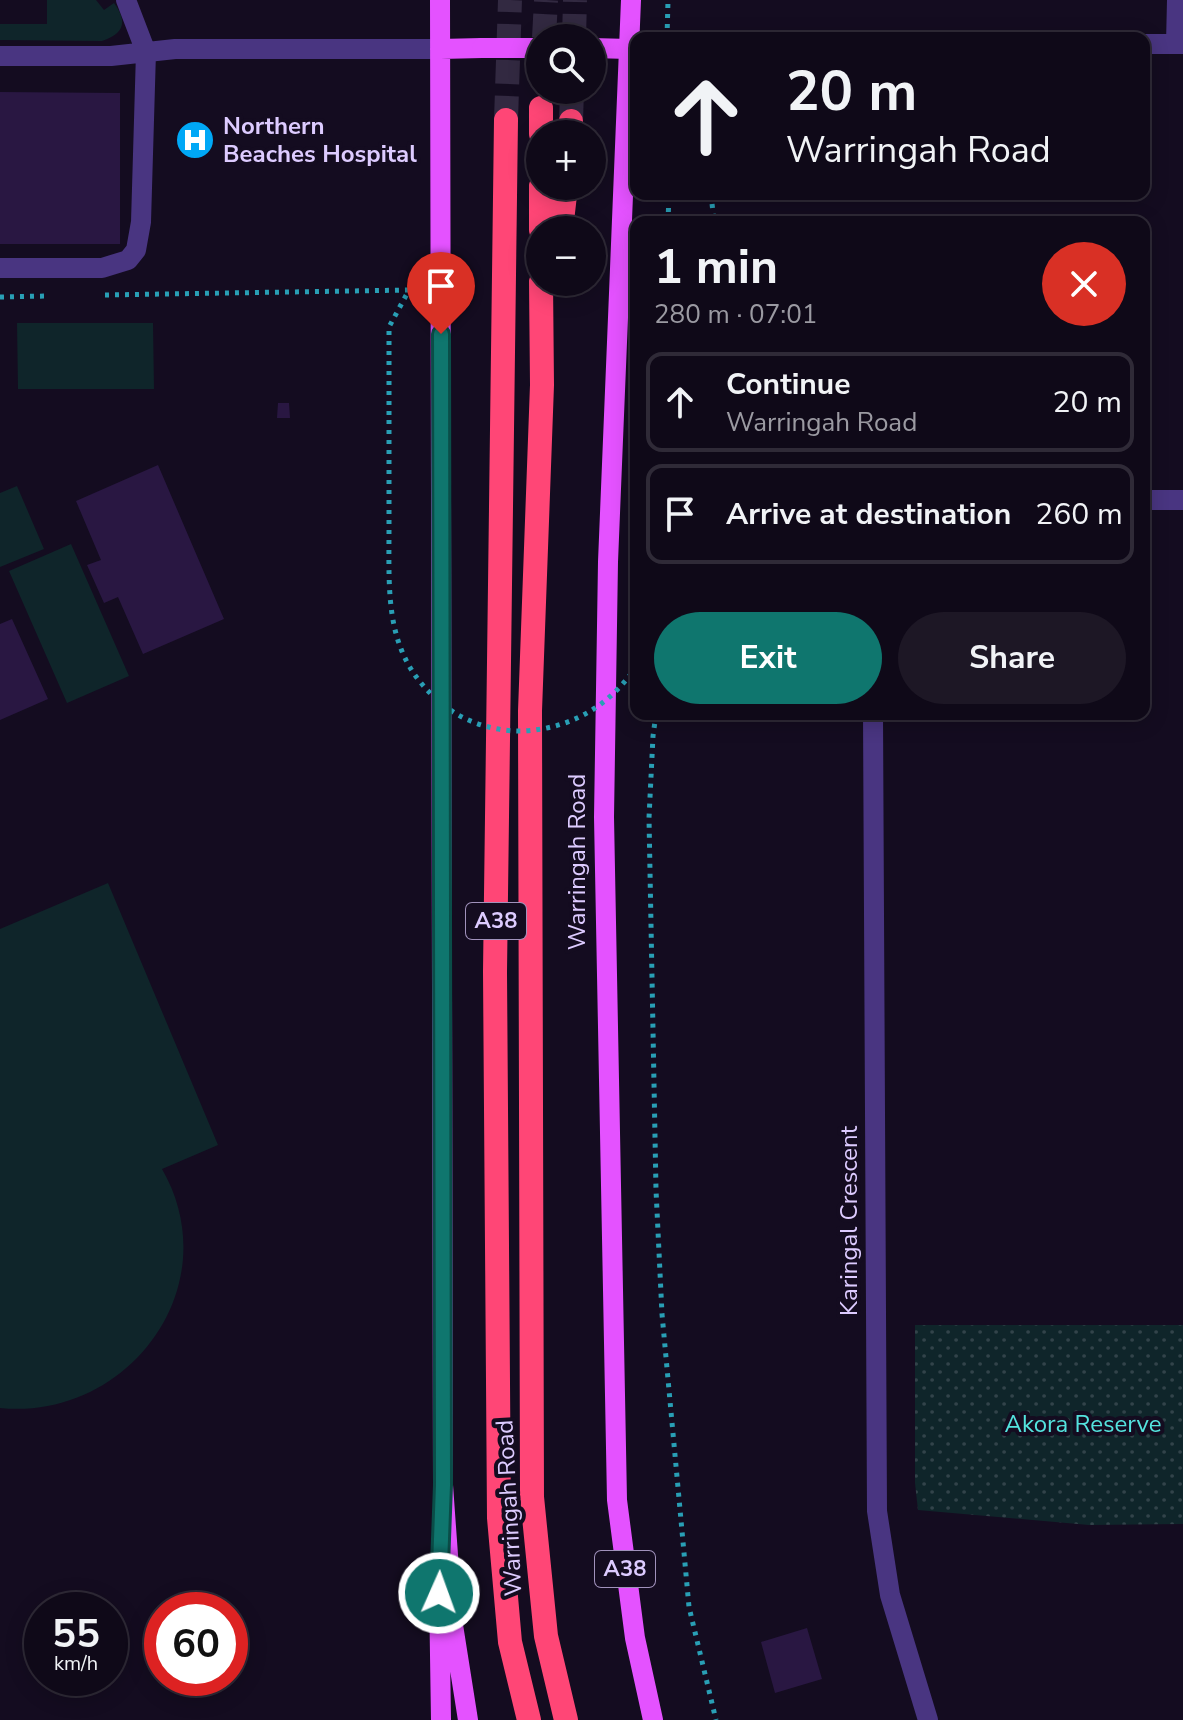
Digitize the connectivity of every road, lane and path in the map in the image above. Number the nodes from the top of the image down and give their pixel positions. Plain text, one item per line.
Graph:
1 (126, 0) edge
2 (440, 0) edge
3 (631, 0) edge
4 (668, 0) edge
5 (1177, 0) edge
6 (632, 32) edge
7 (667, 32) edge
8 (1150, 44) edge
9 (1180, 44) edge
10 (526, 48) edge
11 (606, 48) edge
12 (630, 48) edge
13 (440, 49) junction
14 (146, 52) junction
15 (0, 56) edge
16 (541, 108) dead end
17 (630, 110) edge
18 (506, 120) tunnel mouth
19 (541, 120) edge
20 (0, 268) edge
21 (94, 295) dead end
22 (47, 296) dead end
23 (541, 296) edge
24 (553, 296) edge
25 (0, 297) edge
26 (542, 385) junction
27 (1150, 500) edge
28 (1183, 500) edge
29 (630, 675) edge
30 (655, 720) edge
31 (873, 720) edge
32 (443, 1485) junction
33 (441, 1720) edge
34 (468, 1720) edge
35 (529, 1720) edge
36 (566, 1720) edge
37 (653, 1720) edge
38 (716, 1720) edge
39 (928, 1720) edge

1 - 14 street
2 - 13 main road, A38
3 - 6 main road, Warringah Road / A38
4 - 7 path
5 - 9 street
8 - 9 street
10 - 13 main road, bridge
11 - 12 main road
13 - 14 street
13 - 32 main road, A38
14 - 15 street
14 - 20 street
16 - 19 highway
17 - 37 main road, Warringah Road / A38
18 - 35 highway, Warringah Road / A38
21 - 29 path, bridge
22 - 25 path
23 - 26 highway, Warringah Road / A38
24 - 26 highway
26 - 36 highway, Warringah Road / A38
27 - 28 street
30 - 38 path
31 - 39 street, Karingal Crescent
32 - 33 main road
32 - 34 main road, A38

